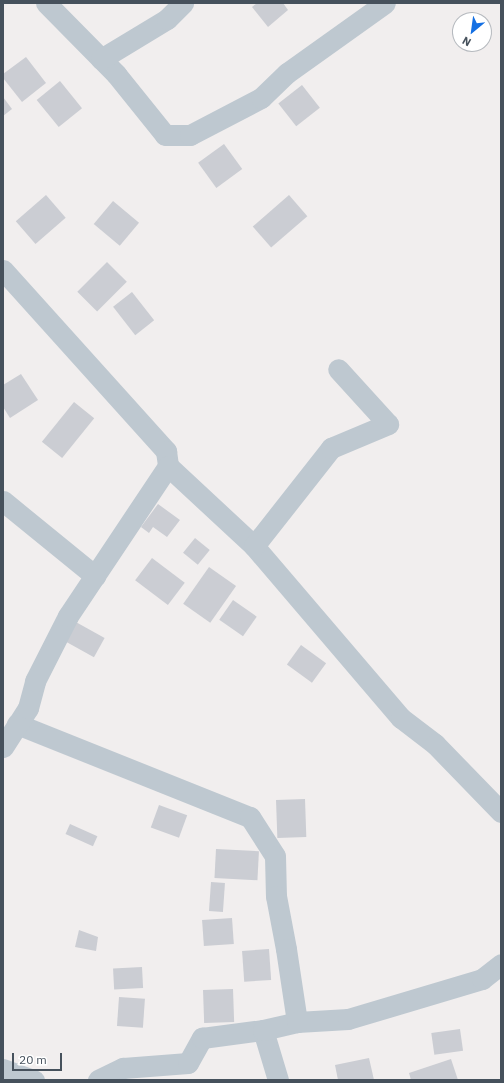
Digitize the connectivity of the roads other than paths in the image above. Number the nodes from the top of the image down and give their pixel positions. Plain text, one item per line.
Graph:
1 (46, 3) edge
2 (183, 3) edge
3 (385, 3) edge
4 (101, 59) junction
5 (3, 270) edge
6 (338, 369) dead end
7 (168, 466) junction
8 (3, 501) edge
9 (254, 546) junction
10 (95, 576) junction
11 (17, 724) junction
12 (3, 747) edge
13 (501, 812) edge
14 (501, 964) edge
15 (297, 1022) junction
16 (263, 1030) junction
17 (3, 1069) edge
18 (27, 1079) edge
19 (98, 1080) edge
20 (278, 1080) edge

1 - 4 street
2 - 4 street
3 - 4 street
5 - 7 street
6 - 9 street
7 - 9 street
7 - 10 street
8 - 10 street
9 - 13 street
10 - 11 street
11 - 12 street
11 - 15 street
14 - 15 street
15 - 16 street
16 - 19 street
16 - 20 street
17 - 18 street

